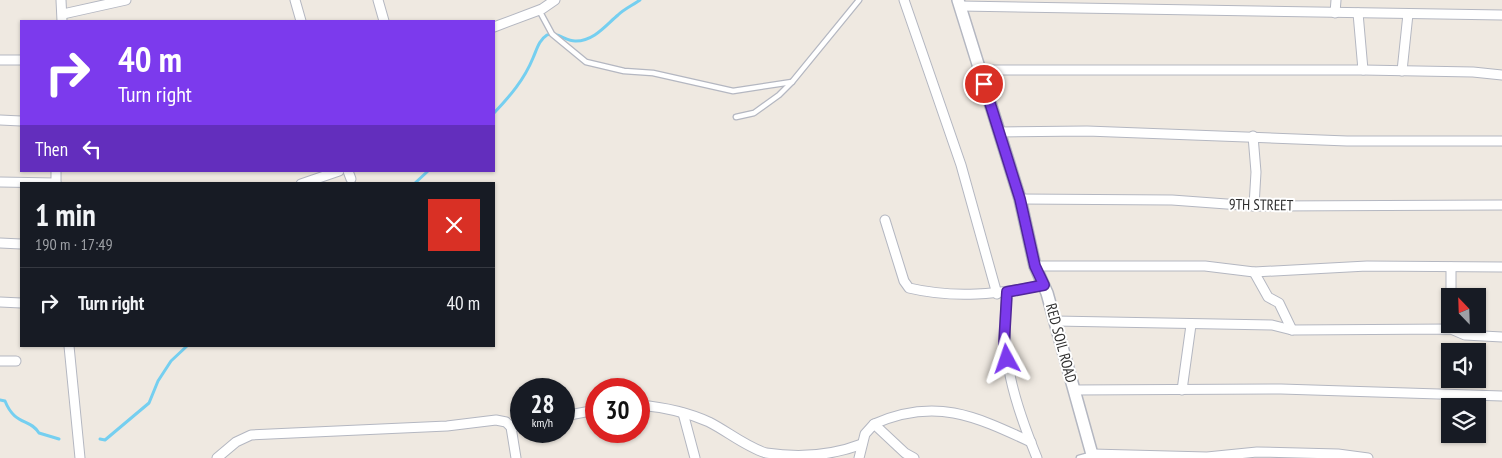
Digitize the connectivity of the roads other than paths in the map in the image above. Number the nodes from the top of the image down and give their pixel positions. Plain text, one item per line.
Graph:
1 (61, 0) edge
2 (126, 0) edge
3 (295, 0) edge
4 (378, 0) edge
5 (554, 0) edge
6 (860, 0) edge
7 (904, 0) edge
8 (1336, 0) edge
9 (959, 3) edge
10 (539, 10) junction
11 (1335, 13) junction
12 (1358, 13) junction
13 (1408, 14) junction
14 (1502, 16) edge
15 (63, 18) edge
16 (301, 20) edge
17 (384, 20) edge
18 (495, 27) edge
19 (0, 60) edge
20 (20, 60) edge
21 (980, 70) junction
22 (1363, 70) junction
23 (1402, 71) junction
24 (1502, 75) edge
25 (792, 82) junction
26 (736, 117) dead end
27 (0, 120) edge
28 (20, 121) edge
29 (998, 132) junction
30 (1254, 136) junction
31 (1502, 141) edge
32 (336, 172) edge
33 (0, 182) edge
34 (20, 182) edge
35 (307, 182) edge
36 (1020, 199) junction
37 (1502, 205) edge
38 (1254, 206) junction
39 (885, 220) dead end
40 (0, 243) edge
41 (20, 244) edge
42 (1035, 266) junction
43 (1451, 267) junction
44 (1502, 267) edge
45 (1254, 272) junction
46 (1044, 285) junction
47 (1451, 288) edge
48 (1007, 292) junction
49 (997, 294) junction
50 (0, 302) edge
51 (20, 303) edge
52 (1055, 321) junction
53 (1191, 325) junction
54 (1441, 326) edge
55 (1292, 330) junction
56 (1461, 333) edge
57 (1502, 337) edge
58 (69, 347) edge
59 (0, 361) edge
60 (16, 361) dead end
61 (1074, 390) junction
62 (1182, 390) junction
63 (1502, 396) edge
64 (650, 406) edge
65 (683, 413) junction
66 (874, 424) junction
67 (510, 426) edge
68 (1031, 442) junction
69 (514, 443) edge
70 (862, 444) junction
71 (1092, 456) edge
72 (80, 458) edge
73 (217, 458) edge
74 (516, 458) edge
75 (695, 458) edge
76 (859, 458) edge
77 (914, 458) edge
78 (1037, 458) edge
79 (1079, 458) edge
80 (1368, 458) edge

1 - 15 street
2 - 15 street
3 - 16 street
4 - 17 street
5 - 10 street
6 - 25 lane
7 - 49 street
8 - 11 street
9 - 11 street
9 - 21 street, RED SOIL ROAD
10 - 18 street
10 - 25 lane
11 - 12 street
12 - 13 street
12 - 22 street
13 - 14 street
13 - 23 street
19 - 20 street
21 - 22 street
21 - 29 street, RED SOIL ROAD
22 - 23 street
23 - 24 street
25 - 26 lane
27 - 28 street
29 - 30 street
29 - 36 street, RED SOIL ROAD
30 - 31 street
30 - 38 street
32 - 35 street
33 - 34 street
36 - 38 street, 9TH STREET
36 - 42 street, RED SOIL ROAD
37 - 38 street, 9TH STREET
39 - 49 street
40 - 41 street
42 - 45 street
42 - 46 street, RED SOIL ROAD
43 - 44 street
43 - 45 street
43 - 47 street
45 - 55 street
46 - 48 street
46 - 52 street, RED SOIL ROAD
48 - 49 street
48 - 68 street
50 - 51 street
52 - 53 street
52 - 61 street, RED SOIL ROAD
53 - 55 street
53 - 62 street
54 - 55 street
56 - 57 street
58 - 72 street
59 - 60 street
61 - 62 street
61 - 71 street, RED SOIL ROAD
62 - 63 street
64 - 65 street
65 - 70 street
65 - 75 street
66 - 68 street
66 - 70 street
66 - 77 street
67 - 73 street
68 - 78 street
69 - 74 street
70 - 76 street
71 - 79 lane
71 - 80 street

